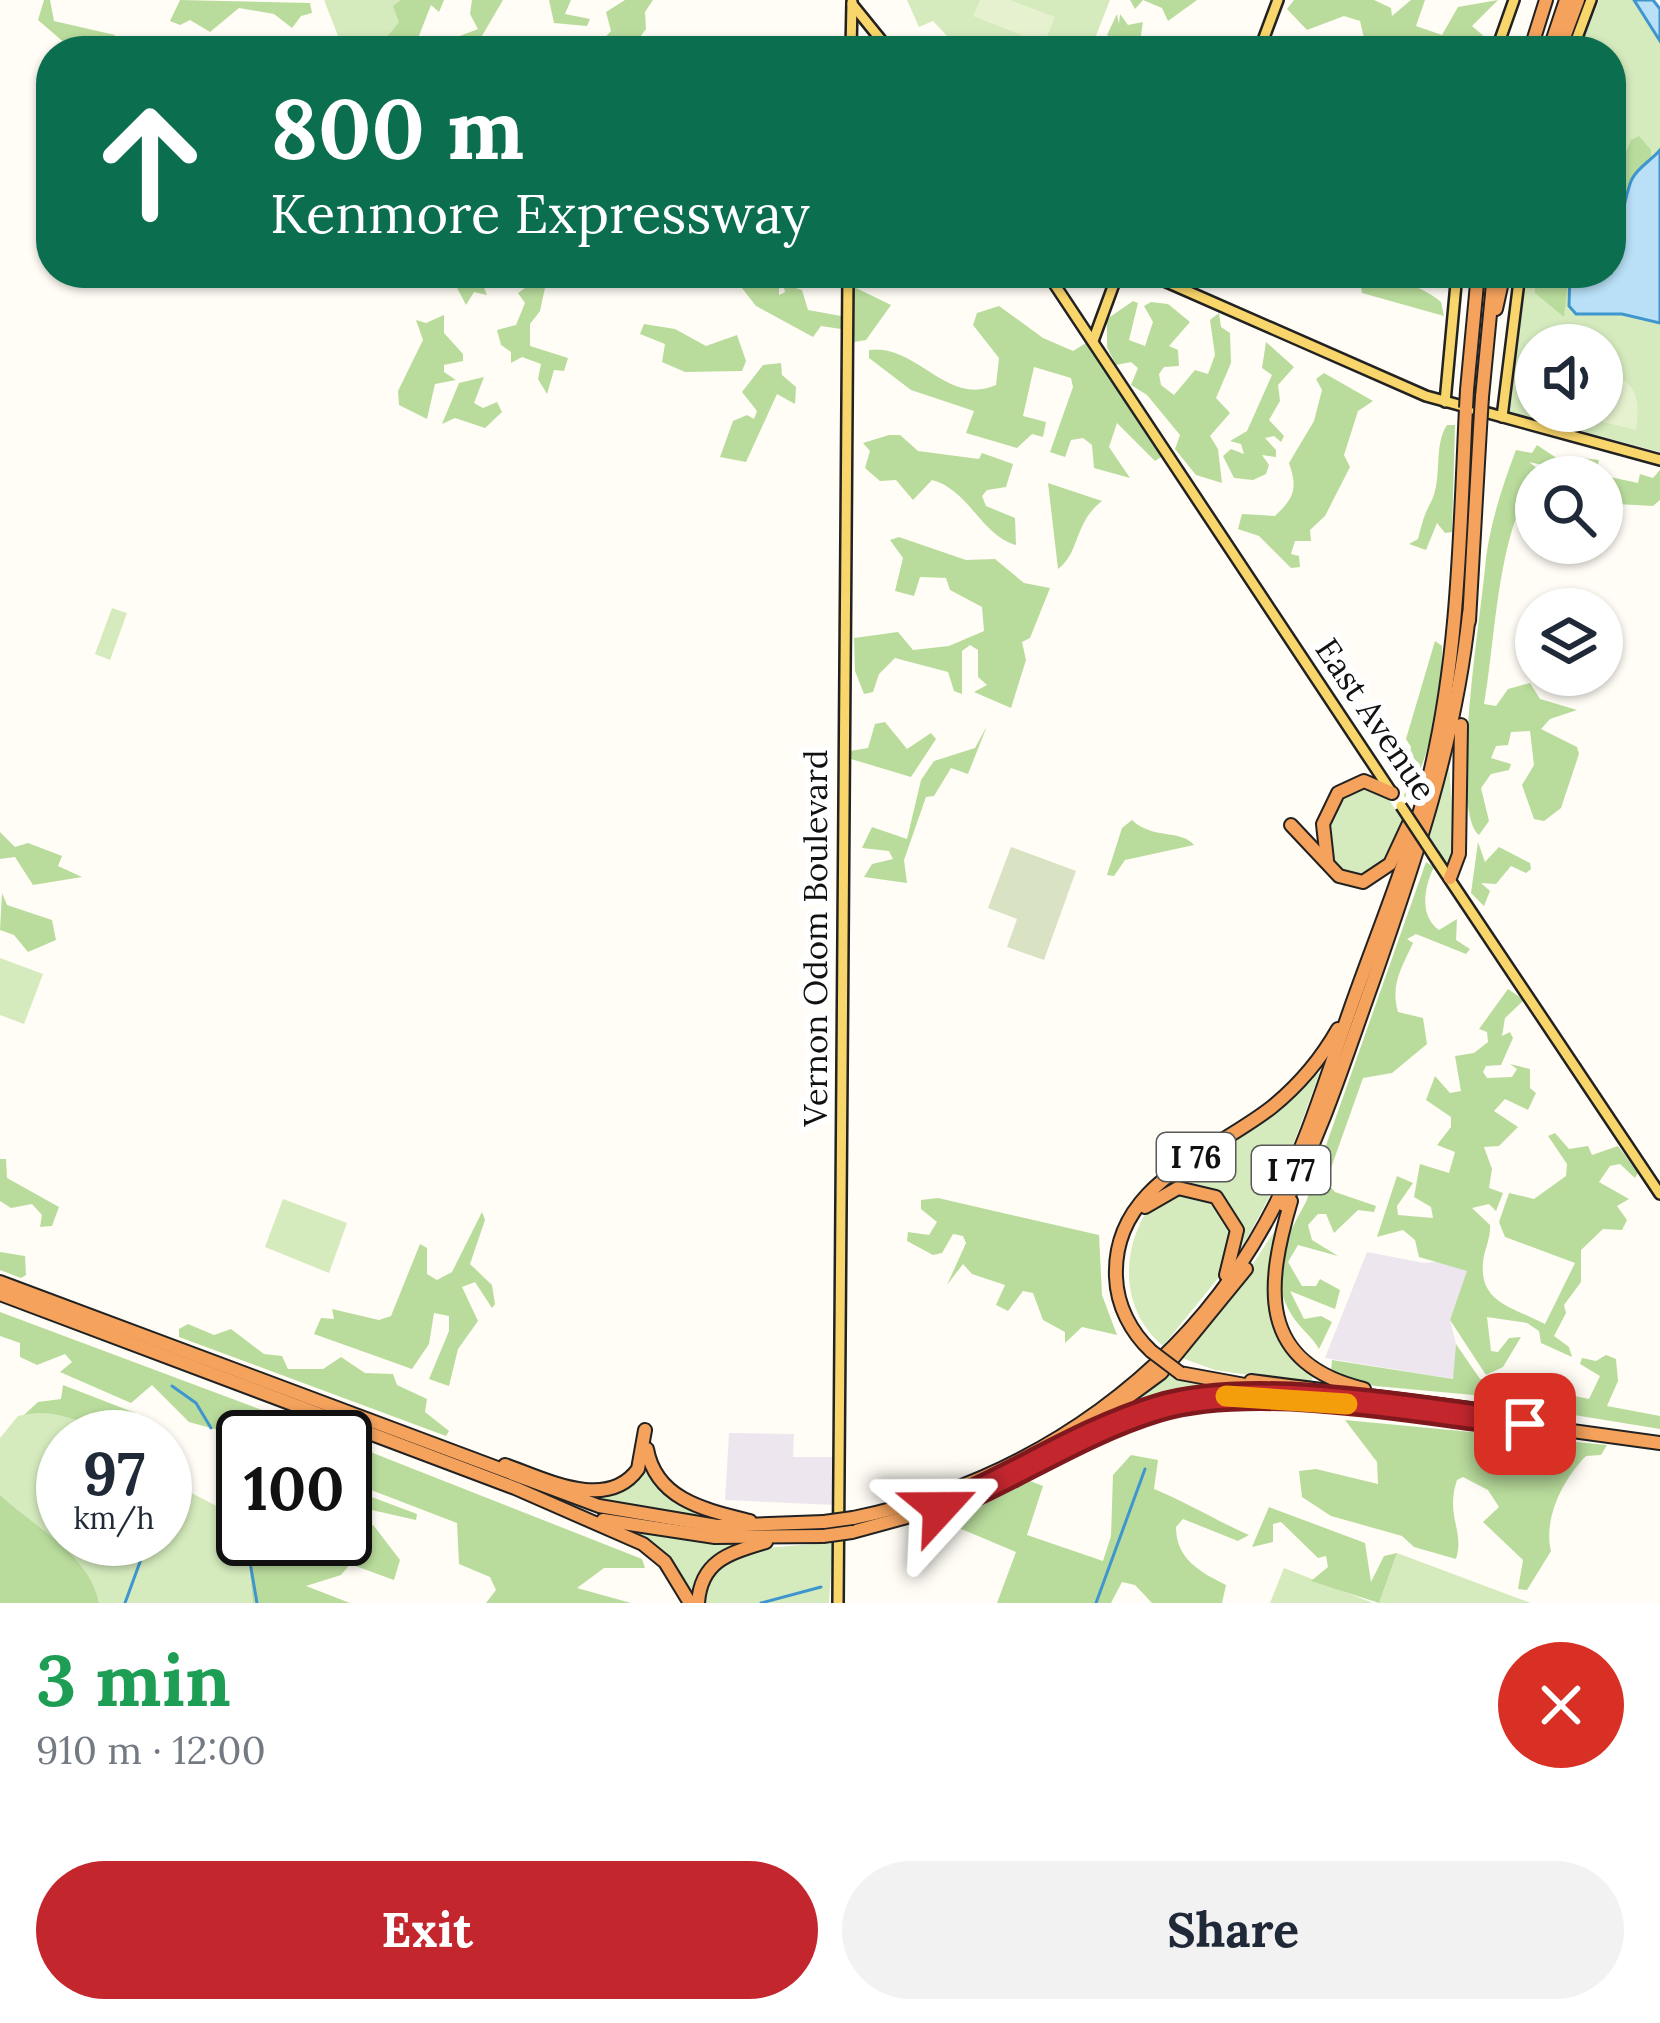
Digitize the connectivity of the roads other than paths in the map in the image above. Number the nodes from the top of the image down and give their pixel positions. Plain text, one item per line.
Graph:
1 (1278, 0) edge
2 (1514, 0) edge
3 (1546, 0) edge
4 (1578, 1) edge
5 (852, 2) edge
6 (851, 36) edge
7 (878, 36) edge
8 (1264, 36) edge
9 (1501, 36) edge
10 (1535, 36) edge
11 (1558, 36) edge
12 (1565, 36) edge
13 (1574, 36) edge
14 (848, 288) edge
15 (1056, 288) edge
16 (1112, 288) edge
17 (1181, 288) edge
18 (1456, 288) edge
19 (1476, 288) edge
20 (1492, 288) edge
21 (1501, 288) edge
22 (1518, 288) edge
23 (1092, 341) junction
24 (1484, 363) junction
25 (1445, 402) junction
26 (1502, 417) junction
27 (1473, 426) junction
28 (1660, 460) edge
29 (1469, 614) junction
30 (1438, 735) junction
31 (1392, 793) junction
32 (1291, 826) dead end
33 (1330, 866) junction
34 (1450, 878) junction
35 (1357, 990) junction
36 (1297, 1180) junction
37 (1660, 1194) edge
38 (0, 1282) edge
39 (0, 1294) edge
40 (1187, 1330) junction
41 (1155, 1350) junction
42 (1325, 1391) junction
43 (1294, 1392) junction
44 (1103, 1422) junction
45 (407, 1436) junction
46 (1074, 1439) junction
47 (1660, 1439) edge
48 (556, 1505) junction
49 (768, 1525) junction
50 (852, 1525) junction
51 (823, 1529) junction
52 (778, 1538) junction
53 (694, 1603) edge
54 (838, 1603) edge

1 - 8 main road
2 - 9 main road
3 - 10 highway
4 - 11 highway
4 - 12 highway
4 - 13 main road
5 - 6 main road
5 - 7 main road
14 - 54 main road, Vernon Odom Boulevard
15 - 23 main road, East Avenue
16 - 23 main road
17 - 25 main road
18 - 25 main road
19 - 27 highway, I 76, bridge
20 - 24 highway, I 76
21 - 24 highway
22 - 26 main road
23 - 31 main road, East Avenue
24 - 27 highway, I 76, bridge
25 - 26 main road
26 - 28 main road
27 - 29 highway, I 76
27 - 30 highway, I 76
29 - 34 highway
29 - 36 highway, I 76
30 - 33 highway
30 - 35 highway, I 76
31 - 33 highway
31 - 34 main road, East Avenue, bridge
32 - 33 highway
34 - 37 main road, East Avenue
35 - 40 highway, I 77
35 - 41 highway, I 76
36 - 42 highway, I 76
36 - 44 highway, I 77
38 - 45 highway, I 77
39 - 48 highway, I 77
40 - 41 highway
40 - 44 highway, I 77
41 - 43 highway, I 76, bridge
42 - 43 highway, I 76
42 - 47 highway, I 76
42 - 47 highway, I 76
43 - 44 highway
44 - 46 highway
44 - 46 highway, I 77
45 - 49 highway, I 77
45 - 49 highway
46 - 50 highway, I 77
46 - 50 highway, I 77
48 - 52 highway, I 77
48 - 53 highway
49 - 51 highway, I 77
50 - 51 highway, I 77, bridge
51 - 52 highway, I 77
52 - 53 highway

